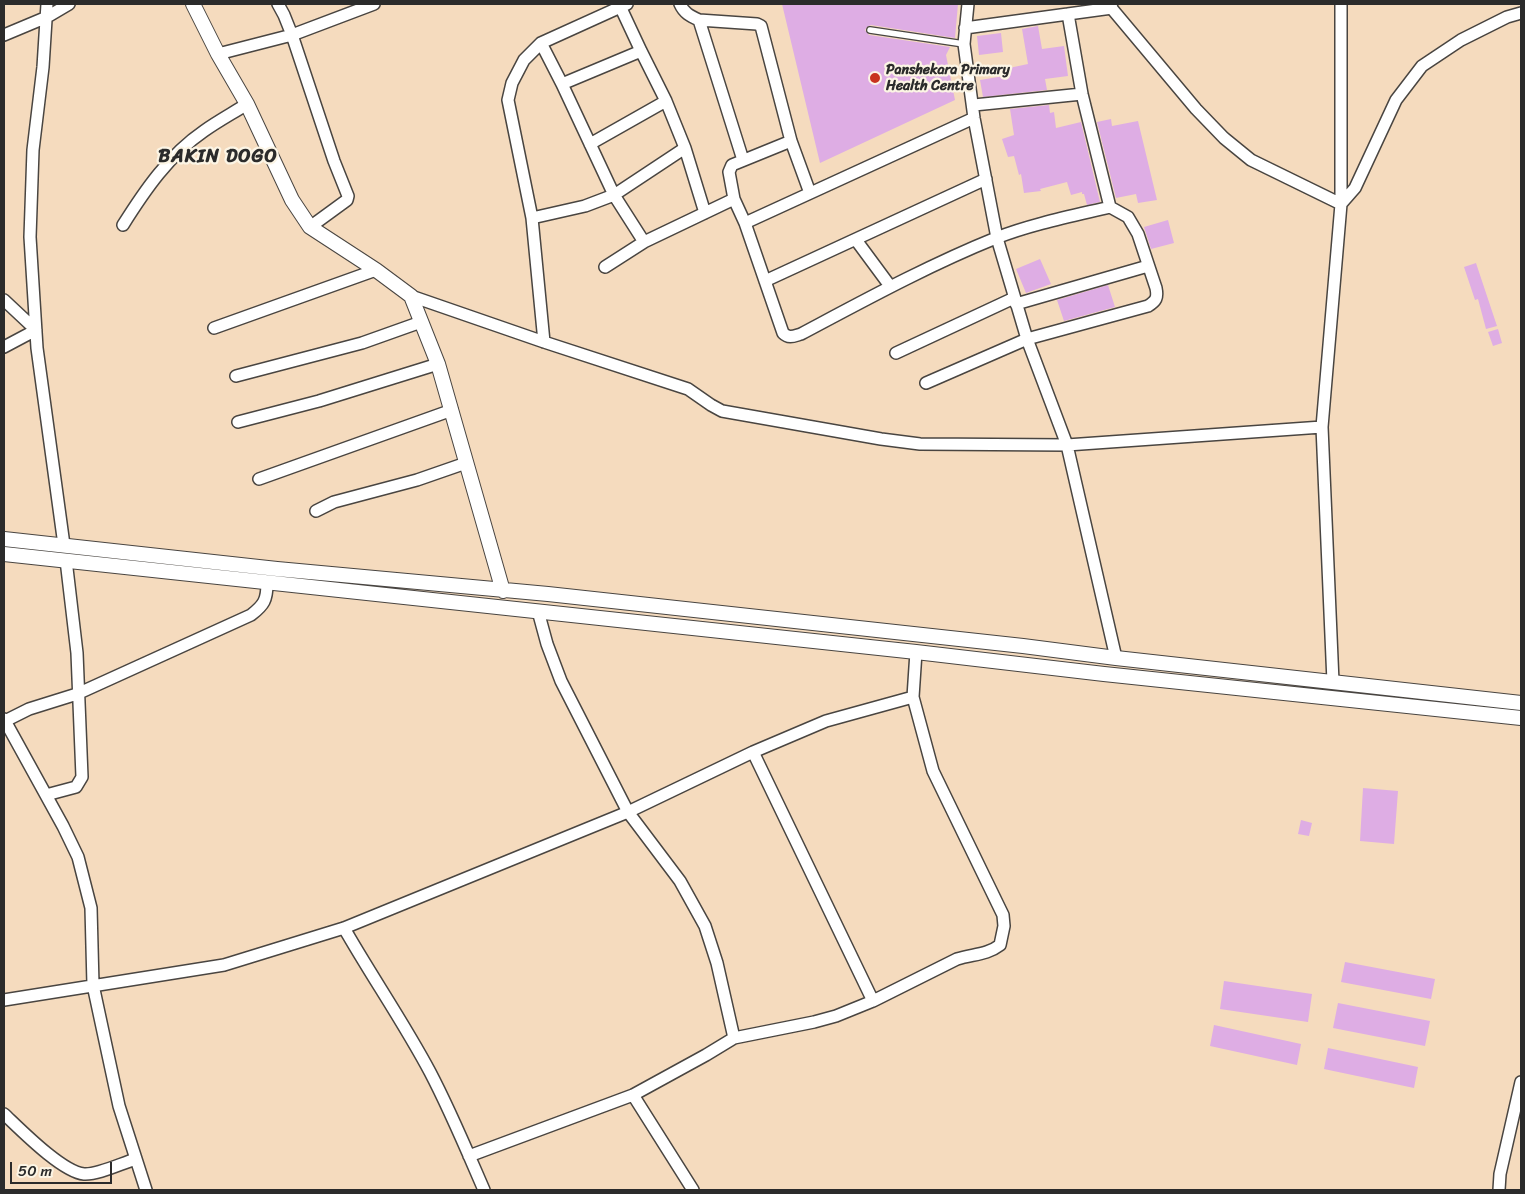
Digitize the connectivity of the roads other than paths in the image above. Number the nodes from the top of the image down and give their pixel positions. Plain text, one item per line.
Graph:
1 (47, 4) edge
2 (69, 4) edge
3 (193, 4) edge
4 (278, 4) edge
5 (374, 4) edge
6 (622, 4) edge
7 (680, 4) edge
8 (968, 4) edge
9 (1341, 4) edge
10 (1110, 6) edge
11 (350, 8) edge
12 (1521, 13) edge
13 (1068, 14) junction
14 (47, 17) junction
15 (699, 20) junction
16 (965, 28) junction
17 (870, 30) dead end
18 (4, 35) edge
19 (292, 35) junction
20 (541, 43) junction
21 (964, 44) junction
22 (641, 51) junction
23 (218, 54) junction
24 (562, 84) junction
25 (1082, 94) junction
26 (666, 101) junction
27 (247, 104) junction
28 (974, 106) junction
29 (974, 118) junction
30 (791, 141) junction
31 (590, 144) junction
32 (685, 148) junction
33 (743, 160) junction
34 (986, 179) junction
35 (810, 193) junction
36 (614, 195) junction
37 (734, 199) junction
38 (1341, 204) junction
39 (1110, 207) junction
40 (705, 213) junction
41 (532, 218) junction
42 (745, 224) junction
43 (123, 225) dead end
44 (310, 227) junction
45 (997, 238) junction
46 (856, 240) junction
47 (644, 242) junction
48 (1148, 266) junction
49 (605, 267) dead end
50 (376, 270) junction
51 (765, 281) junction
52 (890, 286) junction
53 (411, 296) junction
54 (4, 300) edge
55 (1015, 301) junction
56 (421, 322) junction
57 (214, 328) dead end
58 (36, 330) junction
59 (1027, 339) junction
60 (544, 342) junction
61 (4, 347) edge
62 (896, 353) dead end
63 (438, 364) junction
64 (236, 376) dead end
65 (926, 383) dead end
66 (452, 410) junction
67 (238, 422) dead end
68 (1322, 427) junction
69 (1067, 445) junction
70 (466, 463) junction
71 (259, 480) dead end
72 (316, 511) dead end
73 (4, 539) edge
74 (64, 544) junction
75 (122, 552) junction
76 (4, 554) edge
77 (66, 560) junction
78 (121, 566) junction
79 (267, 583) junction
80 (503, 591) junction
81 (538, 611) junction
82 (916, 652) junction
83 (1116, 658) junction
84 (1333, 682) junction
85 (1417, 692) junction
86 (77, 694) junction
87 (913, 697) junction
88 (1521, 704) edge
89 (1414, 707) junction
90 (1521, 718) edge
91 (4, 720) edge
92 (753, 752) junction
93 (46, 795) junction
94 (628, 812) junction
95 (344, 928) junction
96 (93, 985) junction
97 (4, 1000) edge
98 (873, 1001) junction
99 (734, 1038) junction
100 (1521, 1082) edge
101 (633, 1095) junction
102 (4, 1114) edge
103 (469, 1156) junction
104 (136, 1159) junction
105 (146, 1190) edge
106 (484, 1190) edge
107 (693, 1190) edge
108 (1499, 1190) edge

1 - 14 street
2 - 14 street
3 - 23 street
4 - 19 street
5 - 11 street
6 - 20 street
6 - 22 street
7 - 15 street
8 - 16 street
9 - 38 street
10 - 13 street
10 - 38 street
11 - 19 street
12 - 38 street
13 - 16 street
13 - 25 street
14 - 18 street
14 - 58 street
15 - 30 street
15 - 33 street
16 - 21 street
17 - 21 lane
19 - 23 street
19 - 44 street
20 - 24 street
20 - 41 street
21 - 28 street
22 - 24 street
22 - 26 street
23 - 27 street
24 - 31 street
25 - 28 street
25 - 39 street
26 - 31 street
26 - 32 street
27 - 43 street
27 - 44 street
28 - 29 street
29 - 34 street
29 - 35 street
30 - 33 street
30 - 35 street
31 - 36 street
32 - 36 street
32 - 40 street
33 - 37 street
34 - 45 street
34 - 46 street
35 - 42 street
36 - 41 street
36 - 47 street
37 - 40 street
37 - 42 street
38 - 68 street
39 - 45 street
39 - 48 street
40 - 47 street
41 - 60 street
42 - 51 street
44 - 50 street
45 - 52 street
45 - 55 street
46 - 51 street
46 - 52 street
47 - 49 street
48 - 55 street
48 - 59 street
50 - 53 street
50 - 57 street
51 - 52 street
53 - 56 street
53 - 60 street
54 - 58 street
55 - 59 street
55 - 62 street
56 - 63 street
56 - 64 street
58 - 61 street
58 - 74 street
59 - 65 street
59 - 69 street
60 - 69 street
63 - 66 street
63 - 67 street
66 - 70 street
66 - 71 street
68 - 69 street
68 - 84 street
69 - 83 street
70 - 72 street
70 - 80 street
73 - 74 street
74 - 75 street
75 - 78 street
75 - 80 street
76 - 77 street
77 - 78 street
77 - 86 street
78 - 79 street
79 - 81 street
79 - 86 street
80 - 83 street
81 - 82 street
81 - 94 street
82 - 87 street
82 - 89 street
83 - 84 street
84 - 85 street
85 - 88 street
85 - 89 street
86 - 91 street
86 - 93 street
87 - 92 street
87 - 98 street
89 - 90 street
91 - 93 street
92 - 94 street
92 - 98 street
93 - 96 street
94 - 95 street
94 - 99 street
95 - 96 street
95 - 103 street
96 - 97 street
96 - 104 street
98 - 99 street
99 - 101 street
100 - 108 street
101 - 103 street
101 - 107 street
102 - 104 street
103 - 106 street
104 - 105 street

